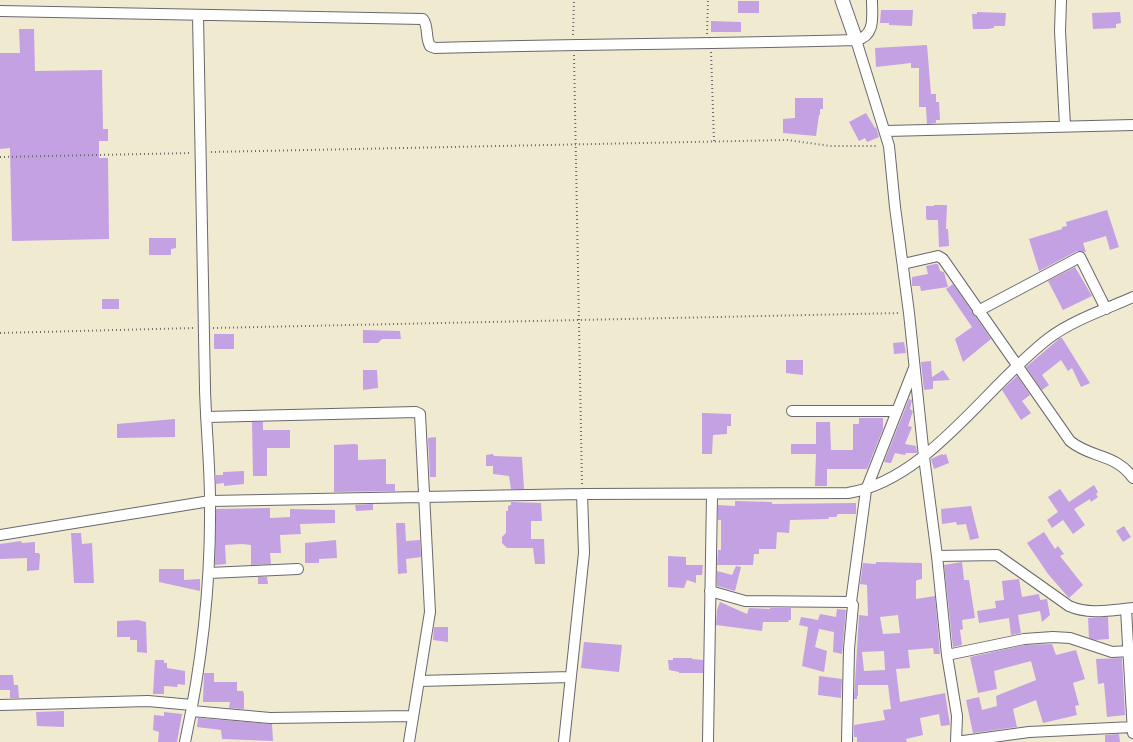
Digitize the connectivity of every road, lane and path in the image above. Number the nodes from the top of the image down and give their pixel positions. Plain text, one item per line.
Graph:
1 (574, 0) edge
2 (708, 0) edge
3 (842, 0) edge
4 (872, 0) edge
5 (1061, 0) edge
6 (0, 11) edge
7 (198, 15) junction
8 (856, 40) junction
9 (573, 44) junction
10 (710, 44) junction
11 (1133, 125) edge
12 (1065, 126) junction
13 (886, 131) junction
14 (714, 141) junction
15 (576, 143) junction
16 (889, 146) junction
17 (200, 152) junction
18 (0, 157) edge
19 (903, 264) junction
20 (1133, 297) edge
21 (1106, 309) junction
22 (978, 311) junction
23 (909, 313) junction
24 (580, 321) junction
25 (204, 328) junction
26 (0, 332) edge
27 (915, 366) junction
28 (1016, 366) junction
29 (792, 411) dead end
30 (896, 411) junction
31 (206, 417) junction
32 (924, 457) junction
33 (1133, 478) edge
34 (866, 490) junction
35 (582, 494) junction
36 (712, 495) junction
37 (425, 498) junction
38 (210, 501) junction
39 (0, 535) edge
40 (938, 556) junction
41 (298, 569) dead end
42 (209, 574) junction
43 (710, 591) junction
44 (851, 602) junction
45 (1130, 609) edge
46 (1129, 651) junction
47 (947, 655) junction
48 (570, 677) junction
49 (419, 681) junction
50 (0, 705) edge
51 (192, 708) junction
52 (413, 716) junction
53 (1133, 727) edge
54 (1133, 734) edge
55 (185, 742) edge
56 (409, 742) edge
57 (564, 742) edge
58 (708, 742) edge
59 (847, 742) edge

1 - 9 path
2 - 10 path
3 - 8 street
4 - 8 street
5 - 12 street
6 - 7 street
7 - 9 street
7 - 17 street
8 - 10 street
8 - 13 street
9 - 10 street
9 - 15 path
10 - 14 path
11 - 12 street
12 - 13 street
13 - 16 street
14 - 15 path
14 - 16 path
15 - 17 path
15 - 24 path
16 - 19 street
17 - 18 path
17 - 25 street
19 - 22 street
19 - 23 street
20 - 21 street
21 - 22 street
21 - 28 street
22 - 28 street
23 - 24 path
23 - 27 street
24 - 25 path
24 - 35 path
25 - 26 path
25 - 31 street
27 - 30 street
27 - 32 street
28 - 32 street
28 - 33 street
29 - 30 street
30 - 34 street
31 - 37 street
31 - 38 street
32 - 34 street
32 - 40 street
34 - 36 street
34 - 44 street
35 - 36 street
35 - 37 street
35 - 48 street
36 - 43 street
37 - 38 street
37 - 49 street
38 - 39 street
38 - 42 street
40 - 45 street
40 - 47 street
41 - 42 street
42 - 51 street
43 - 44 street
43 - 58 street
44 - 59 street
45 - 46 street
46 - 47 street
46 - 53 street
47 - 53 street
48 - 49 street
48 - 57 street
49 - 52 street
50 - 51 street
51 - 52 street
51 - 55 street
52 - 56 street
53 - 54 street

